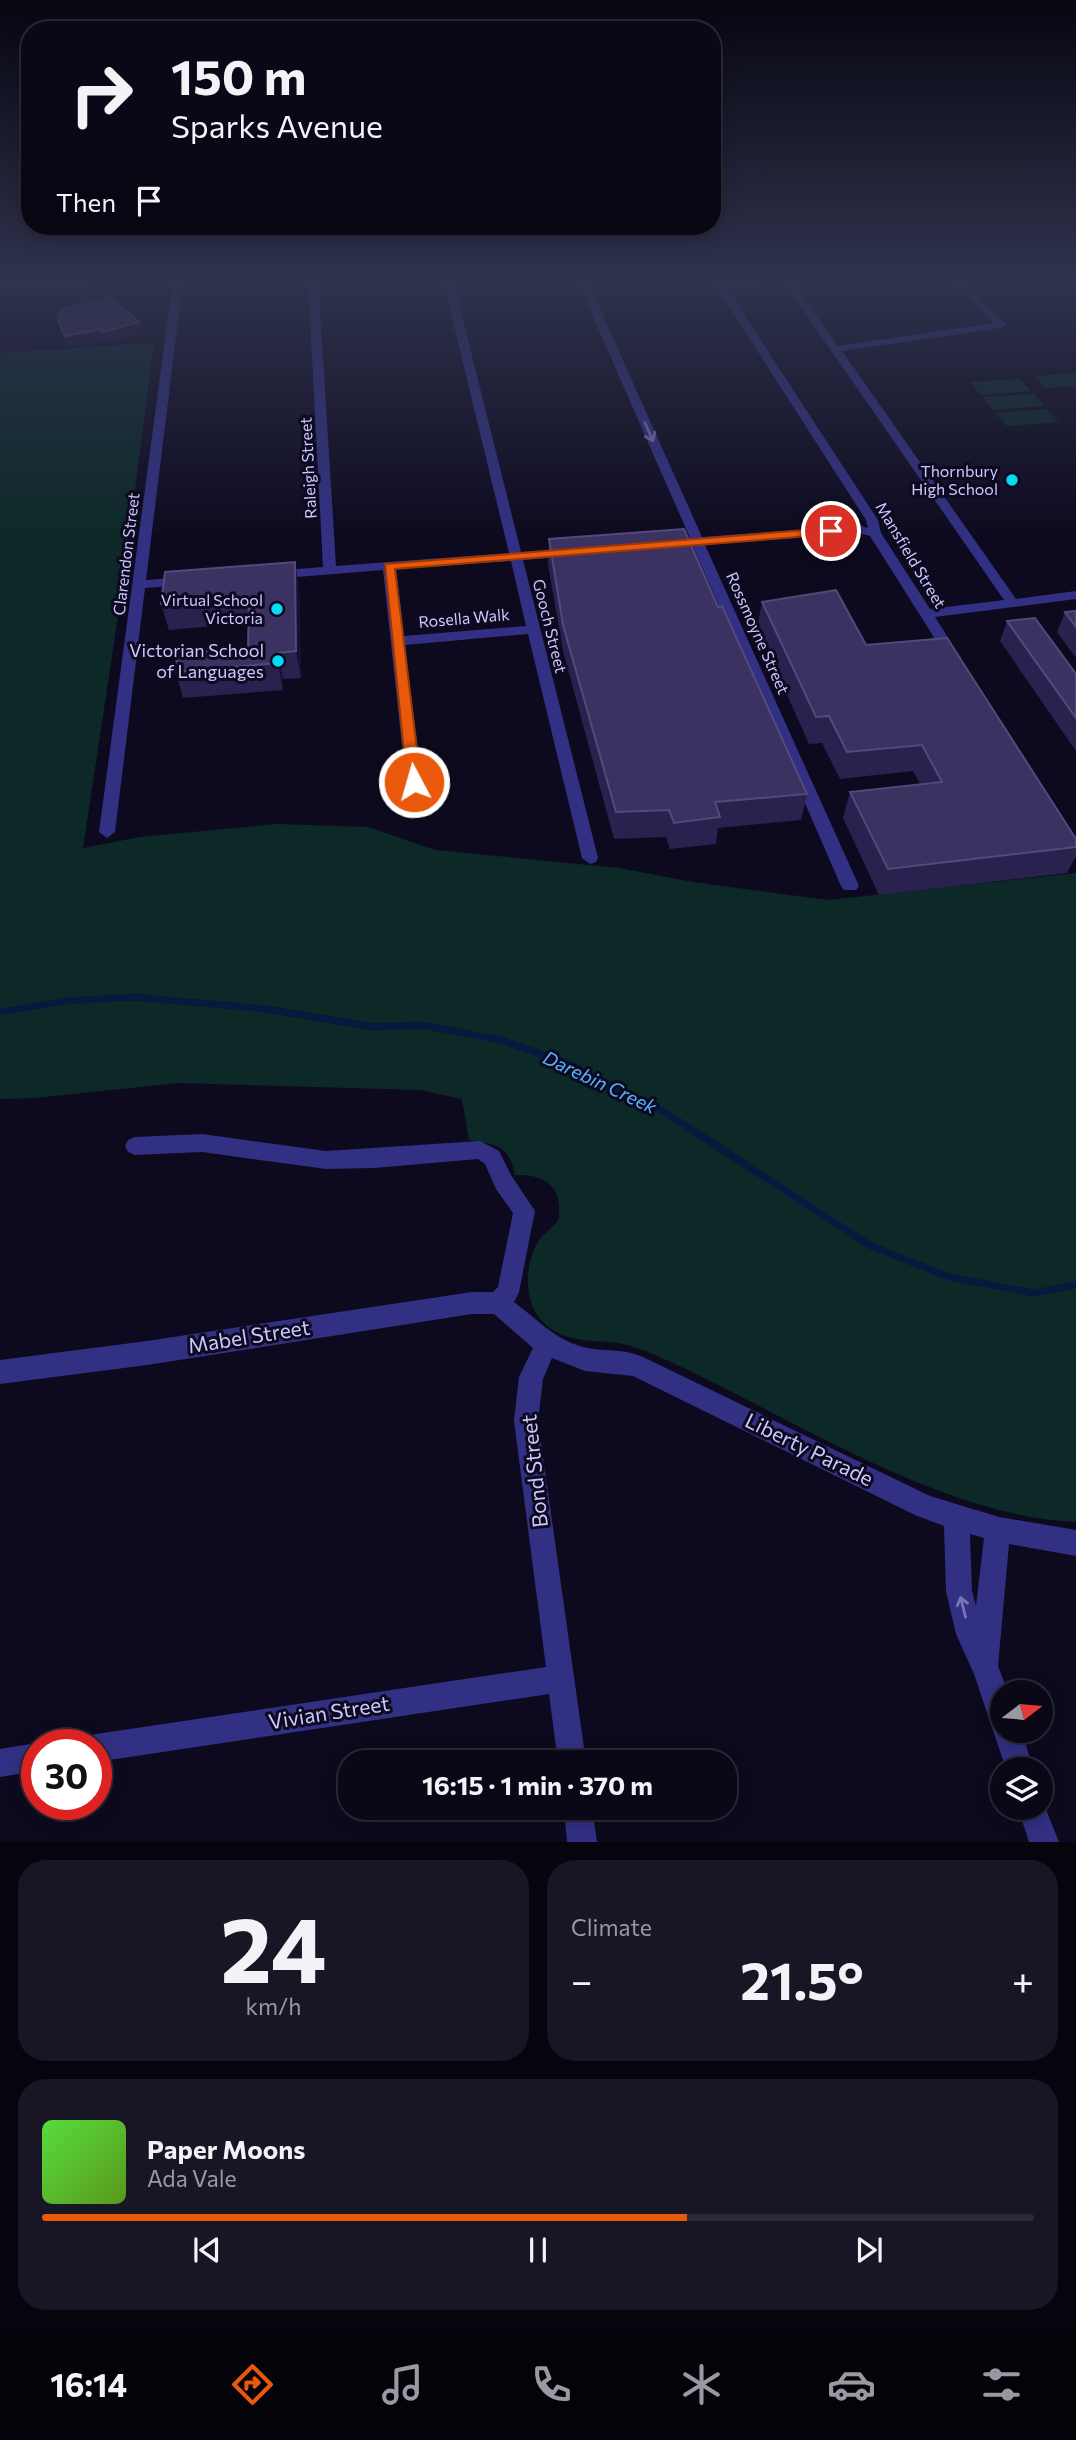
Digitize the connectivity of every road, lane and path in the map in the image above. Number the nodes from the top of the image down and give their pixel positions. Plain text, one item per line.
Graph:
1 (167, 366) edge
2 (318, 366) edge
3 (469, 366) edge
4 (620, 366) edge
5 (772, 366) edge
6 (847, 366) edge
7 (875, 533) junction
8 (698, 541) junction
9 (647, 545) edge
10 (582, 551) edge
11 (514, 556) junction
12 (389, 566) junction
13 (330, 571) junction
14 (256, 576) edge
15 (205, 580) edge
16 (140, 584) junction
17 (1076, 595) edge
18 (1013, 604) junction
19 (926, 614) junction
20 (533, 629) junction
21 (398, 641) junction
22 (963, 672) edge
23 (417, 809) dead end
24 (107, 832) dead end
25 (590, 858) dead end
26 (850, 886) dead end
27 (135, 1146) dead end
28 (498, 1303) junction
29 (547, 1345) junction
30 (0, 1372) edge
31 (957, 1519) junction
32 (998, 1530) junction
33 (1076, 1543) edge
34 (986, 1670) junction
35 (562, 1678) junction
36 (990, 1682) edge
37 (112, 1746) edge
38 (571, 1750) edge
39 (21, 1760) edge
40 (0, 1763) edge
41 (579, 1820) edge
42 (1037, 1820) edge
43 (582, 1842) edge
44 (1044, 1842) edge

1 - 16 street, Clarendon Street
2 - 13 street, Raleigh Street
3 - 11 street, Gooch Street
4 -> 8 street, Rossmoyne Street
5 - 7 street, Mansfield Street
6 - 18 street
7 - 8 street
7 - 19 street, Mansfield Street
8 - 9 street
8 - 26 street, Rossmoyne Street
10 - 11 street
11 - 12 street
11 - 20 street, Gooch Street
12 - 13 street
12 - 21 street
13 - 14 street
15 - 16 street
16 - 24 street, Clarendon Street
17 - 18 street
18 - 19 street
19 - 22 street, Mansfield Street
20 - 21 street, Rosella Walk
20 - 25 street, Gooch Street
21 - 23 street
27 - 28 street
28 - 29 street
28 - 30 street, Mabel Street
29 - 31 street, Liberty Parade
29 - 35 street, Bond Street
31 - 32 street, Liberty Parade
34 -> 31 street
32 - 33 street, Liberty Parade
32 - 34 street
34 - 36 street
35 - 37 street, Vivian Street
35 - 38 street, Bond Street
39 - 40 street
41 - 43 street
42 - 44 street

